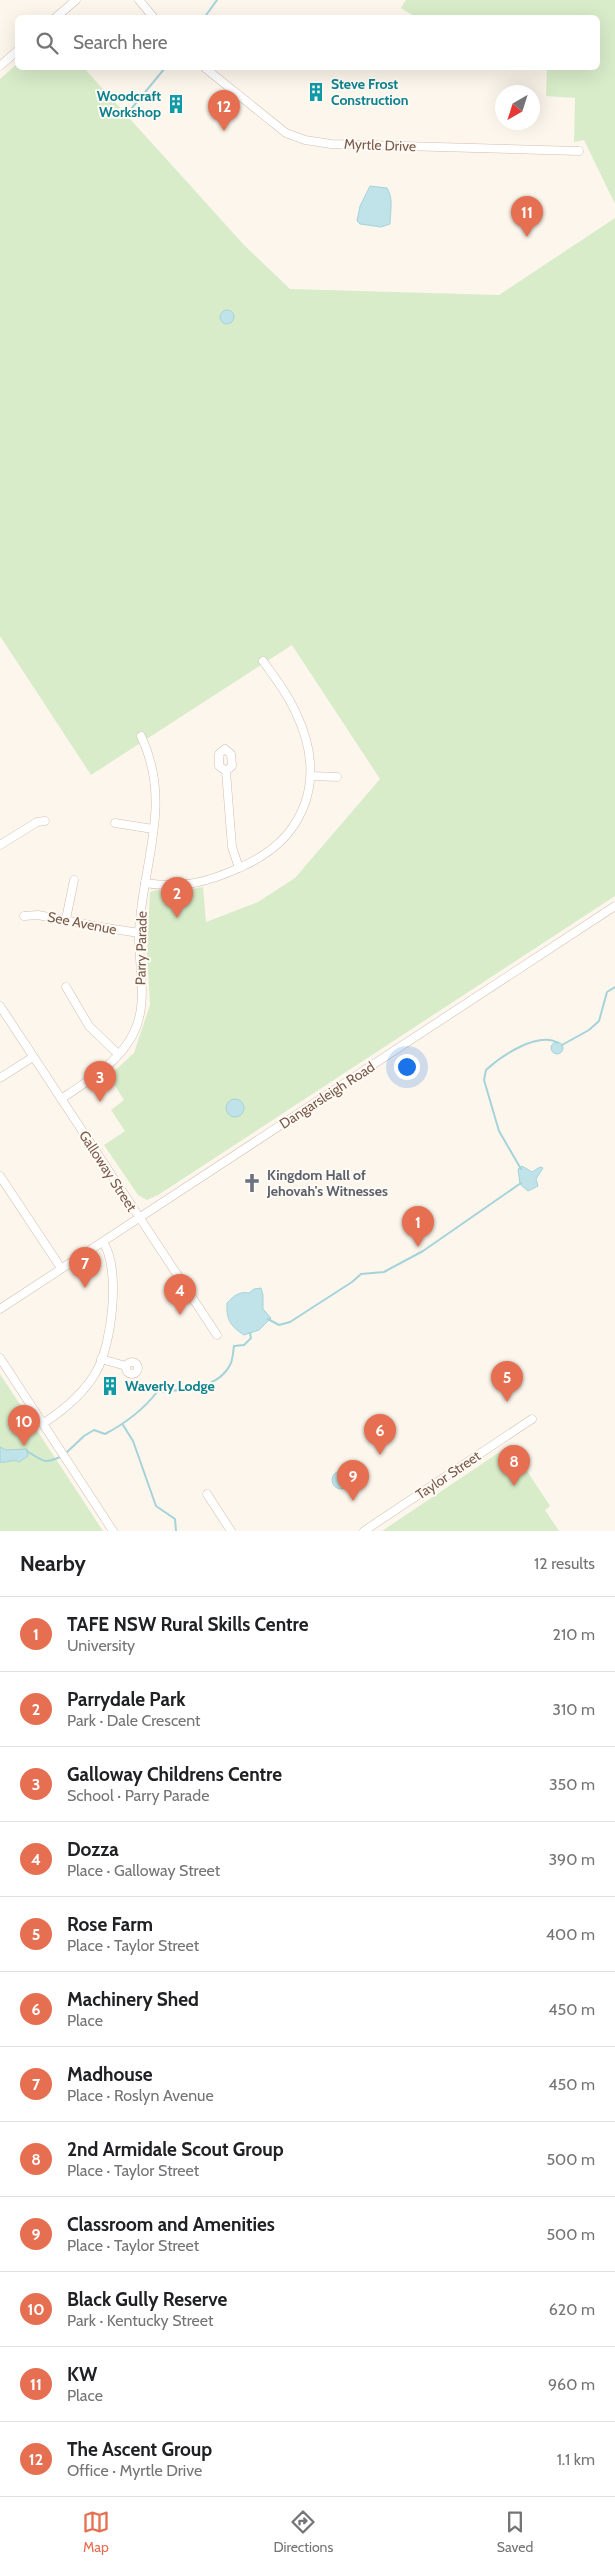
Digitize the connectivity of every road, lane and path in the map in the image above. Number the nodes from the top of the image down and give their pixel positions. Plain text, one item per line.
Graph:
1 (76, 0) edge
2 (139, 0) edge
3 (59, 15) edge
4 (152, 15) edge
5 (15, 53) edge
6 (0, 66) edge
7 (207, 70) edge
8 (579, 151) dead end
9 (263, 661) dead end
10 (141, 736) dead end
11 (226, 772) dead end
12 (311, 776) junction
13 (337, 777) dead end
14 (45, 820) dead end
15 (115, 822) dead end
16 (153, 829) junction
17 (0, 846) edge
18 (239, 868) junction
19 (74, 880) dead end
20 (145, 883) junction
21 (615, 906) edge
22 (24, 916) dead end
23 (66, 919) junction
24 (139, 932) junction
25 (66, 987) dead end
26 (0, 1006) edge
27 (118, 1054) junction
28 (33, 1057) junction
29 (0, 1078) edge
30 (61, 1099) junction
31 (0, 1176) edge
32 (139, 1218) junction
33 (103, 1242) junction
34 (61, 1268) junction
35 (0, 1310) edge
36 (217, 1336) dead end
37 (0, 1358) edge
38 (101, 1359) junction
39 (126, 1366) dead end
40 (532, 1419) dead end
41 (44, 1423) junction
42 (207, 1494) dead end
43 (114, 1531) edge
44 (231, 1531) edge
45 (364, 1531) edge

1 - 3 street
2 - 4 street
5 - 6 street
7 - 8 street, Myrtle Drive
9 - 12 street
10 - 16 street, Parry Parade
11 - 18 street
12 - 13 street
12 - 18 street
14 - 17 street
15 - 16 street
16 - 20 street, Parry Parade
18 - 20 street
19 - 23 street
20 - 24 street, Parry Parade
21 - 32 street, Dangarsleigh Road
22 - 23 street, See Avenue
23 - 24 street, See Avenue
24 - 27 street, Parry Parade
25 - 27 street
26 - 28 street, Galloway Street
27 - 30 street, Parry Parade
28 - 29 street
28 - 30 street, Galloway Street
30 - 32 street, Galloway Street
31 - 34 street
32 - 33 street, Dangarsleigh Road
32 - 36 street, Galloway Street
33 - 34 street, Dangarsleigh Road
33 - 38 street
34 - 35 street, Dangarsleigh Road
37 - 41 street
38 - 39 street
38 - 41 street
40 - 45 street, Taylor Street
41 - 43 street
42 - 44 street

